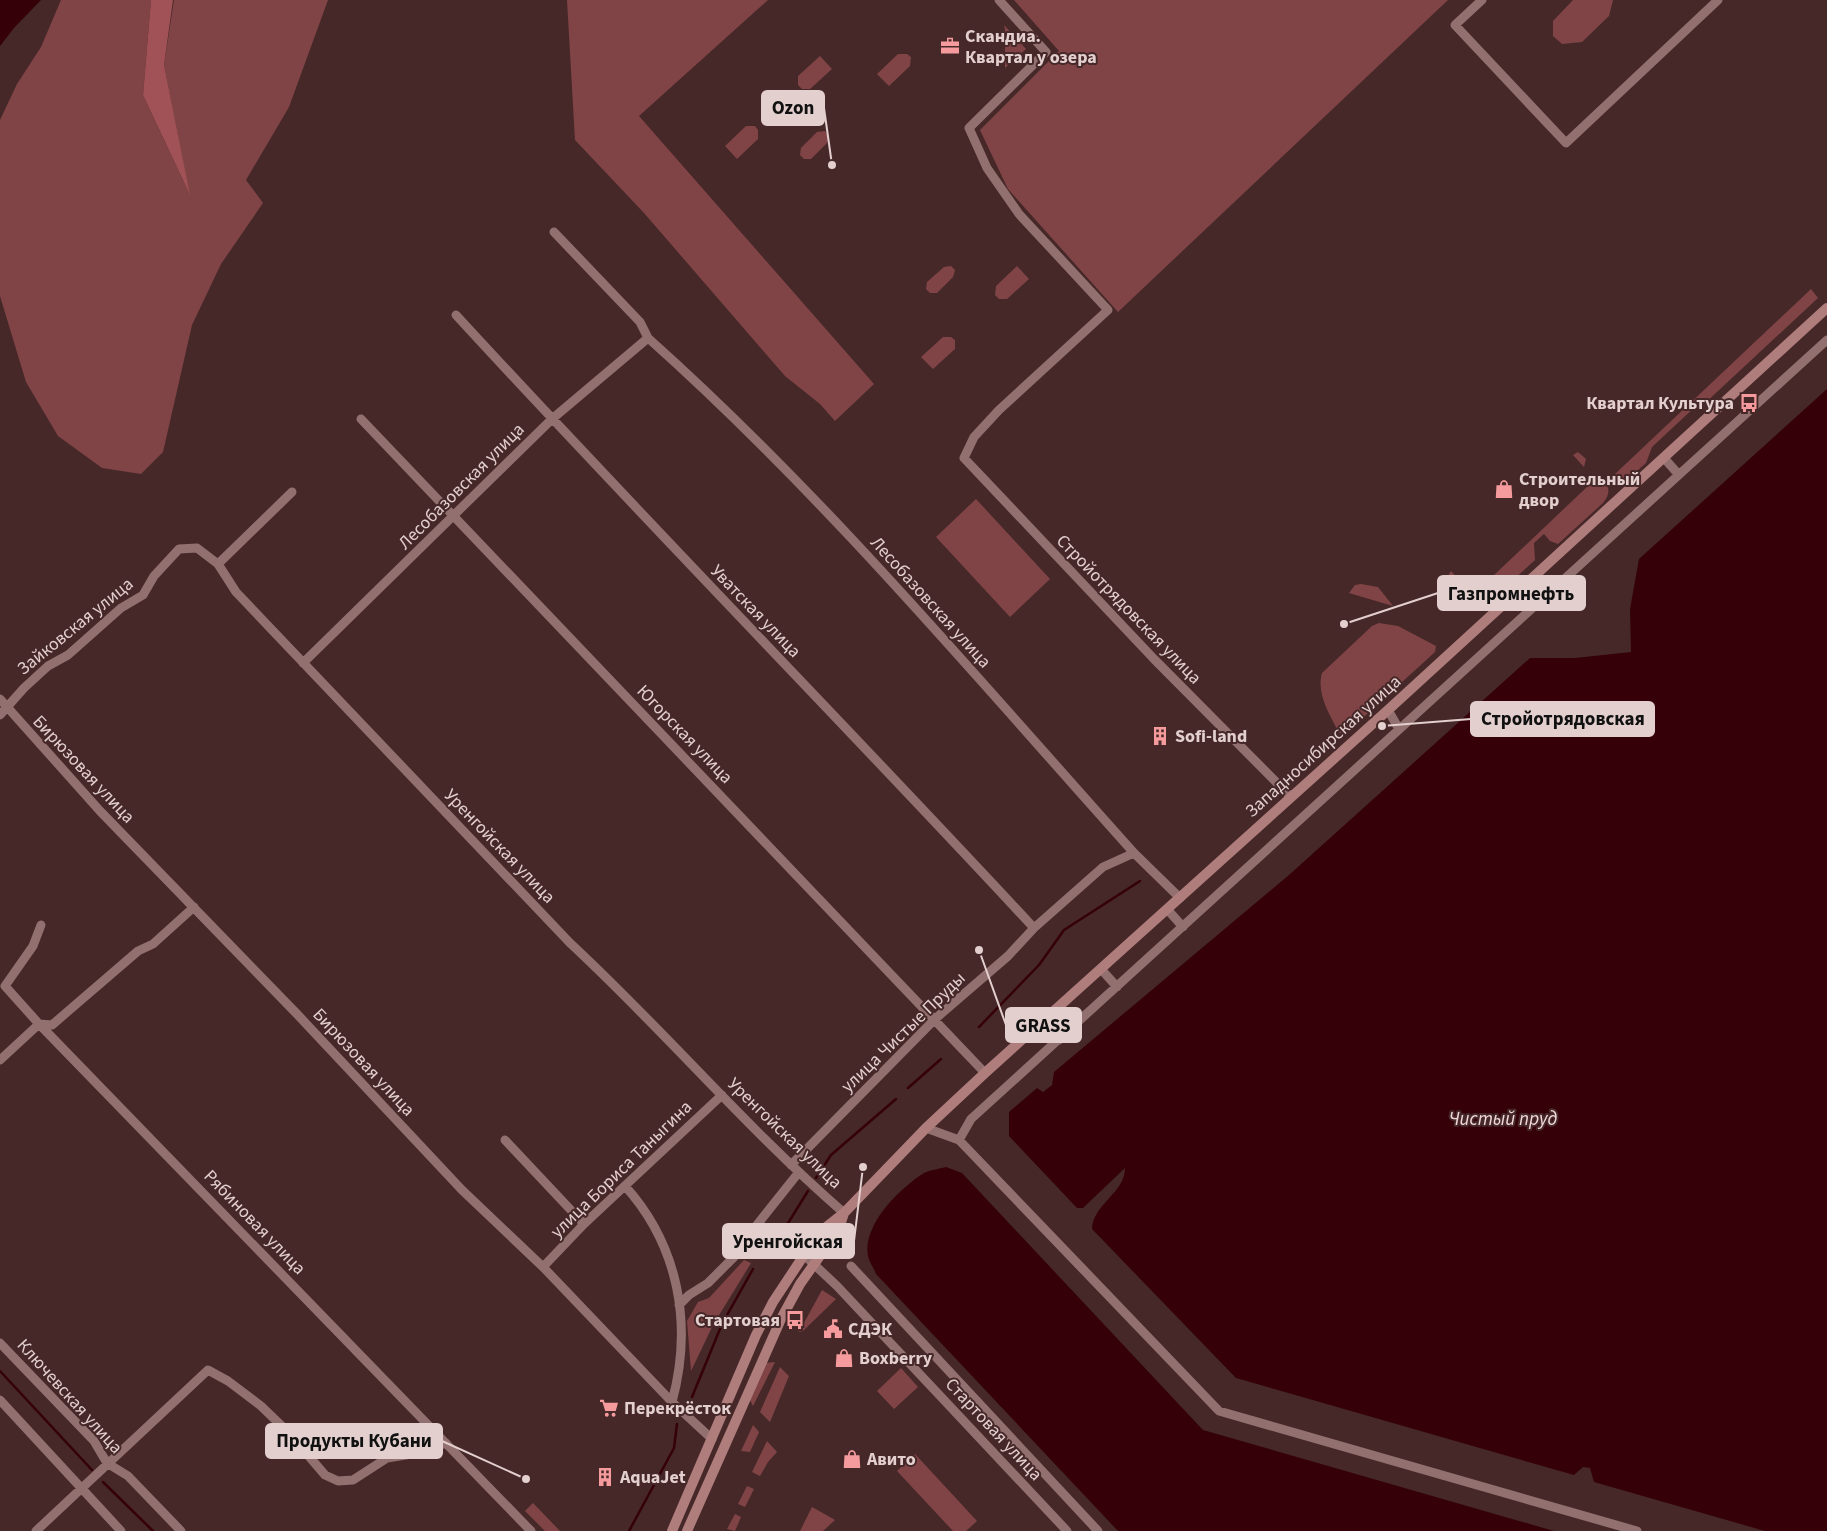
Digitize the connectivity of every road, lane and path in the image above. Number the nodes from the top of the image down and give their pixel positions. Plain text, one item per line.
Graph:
1 (998, 0) edge
2 (1482, 0) edge
3 (1718, 0) edge
4 (554, 232) dead end
5 (1827, 308) edge
6 (456, 315) dead end
7 (648, 338) junction
8 (1827, 340) edge
9 (361, 418) dead end
10 (552, 419) junction
11 (1664, 458) junction
12 (1679, 475) junction
13 (292, 492) dead end
14 (453, 516) junction
15 (218, 564) junction
16 (1525, 584) junction
17 (1540, 600) junction
18 (302, 663) junction
19 (0, 699) edge
20 (8, 707) junction
21 (1388, 710) junction
22 (0, 715) edge
23 (1398, 729) junction
24 (1291, 797) junction
25 (1134, 852) junction
26 (1180, 898) junction
27 (194, 907) junction
28 (1167, 909) junction
29 (41, 926) dead end
30 (1183, 927) junction
31 (1034, 928) junction
32 (1101, 969) junction
33 (1117, 987) junction
34 (935, 1019) junction
35 (1042, 1022) junction
36 (39, 1024) junction
37 (1059, 1040) junction
38 (0, 1060) edge
39 (985, 1073) junction
40 (722, 1095) junction
41 (926, 1128) junction
42 (505, 1140) dead end
43 (959, 1140) junction
44 (791, 1165) junction
45 (798, 1172) junction
46 (625, 1186) junction
47 (844, 1213) junction
48 (584, 1224) junction
49 (804, 1255) junction
50 (815, 1264) junction
51 (851, 1266) dead end
52 (543, 1268) junction
53 (679, 1305) junction
54 (0, 1343) edge
55 (0, 1400) edge
56 (672, 1402) junction
57 (712, 1439) junction
58 (446, 1443) junction
59 (106, 1463) junction
60 (82, 1490) junction
61 (36, 1531) edge
62 (120, 1531) edge
63 (181, 1531) edge
64 (530, 1531) edge
65 (672, 1531) edge
66 (687, 1531) edge
67 (1067, 1531) edge
68 (1098, 1531) edge
69 (1637, 1531) edge

1 - 24 street, Стройотрядовская улица
2 - 3 street
4 - 7 street, Лесобазовская улица
5 - 11 main road, Западносибирская улица
6 - 10 street, Уватская улица
7 - 10 street, Лесобазовская улица
7 - 25 street, Лесобазовская улица
8 - 12 street
9 - 14 street, Югорская улица
10 - 14 street, Лесобазовская улица
10 - 31 street, Уватская улица
11 - 12 street
11 - 16 main road, Западносибирская улица
12 - 17 street
13 - 15 street
14 - 18 street, Лесобазовская улица
14 - 34 street, Югорская улица
15 - 18 street, Уренгойская улица
15 - 20 street, Зайковская улица
16 - 17 street
16 - 21 main road, Западносибирская улица
17 - 23 street
18 - 40 street, Уренгойская улица
19 - 20 street, Бирюзовая улица
20 - 22 street, Зайковская улица
20 - 27 street, Бирюзовая улица
21 - 23 street
21 - 24 main road, Западносибирская улица
23 - 30 street
24 - 26 main road, Западносибирская улица
25 - 26 street, Лесобазовская улица
25 - 31 street, улица Чистые Пруды
26 - 28 main road, Западносибирская улица
27 - 36 street
27 - 52 street, Бирюзовая улица
28 - 30 street
28 - 32 main road, Западносибирская улица
29 - 36 street, Рябиновая улица
30 - 33 street
31 - 34 street, улица Чистые Пруды
32 - 33 street
32 - 35 main road, Западносибирская улица
33 - 37 street
34 - 39 street, Югорская улица
34 - 44 street, улица Чистые Пруды
35 - 37 street
35 - 39 main road, Западносибирская улица
36 - 38 street
36 - 58 street, Рябиновая улица
37 - 43 street
39 - 41 main road, Западносибирская улица
40 - 44 street, Уренгойская улица
40 - 46 street, улица Бориса Таныгина
41 - 43 street
41 - 47 main road, Западносибирская улица
42 - 48 street
43 - 69 street
44 - 45 street, Уренгойская улица
45 - 47 street, Уренгойская улица
45 - 53 street
46 - 48 street, улица Бориса Таныгина
46 - 53 street
47 - 49 main road, Западносибирская улица
47 - 50 main road, Западносибирская улица
48 - 52 street, улица Бориса Таныгина
49 - 50 street, Стартовая улица
49 - 57 main road, Западносибирская улица
50 - 66 main road, Западносибирская улица
50 - 67 street, Стартовая улица
51 - 68 street
52 - 56 street, Бирюзовая улица
53 - 56 street
54 - 59 street, Ключевская улица
55 - 60 street
56 - 57 street, Бирюзовая улица
57 - 65 main road, Западносибирская улица
58 - 59 street
58 - 64 street, Рябиновая улица
59 - 60 street
59 - 63 street, Ключевская улица
60 - 61 street
60 - 62 street

